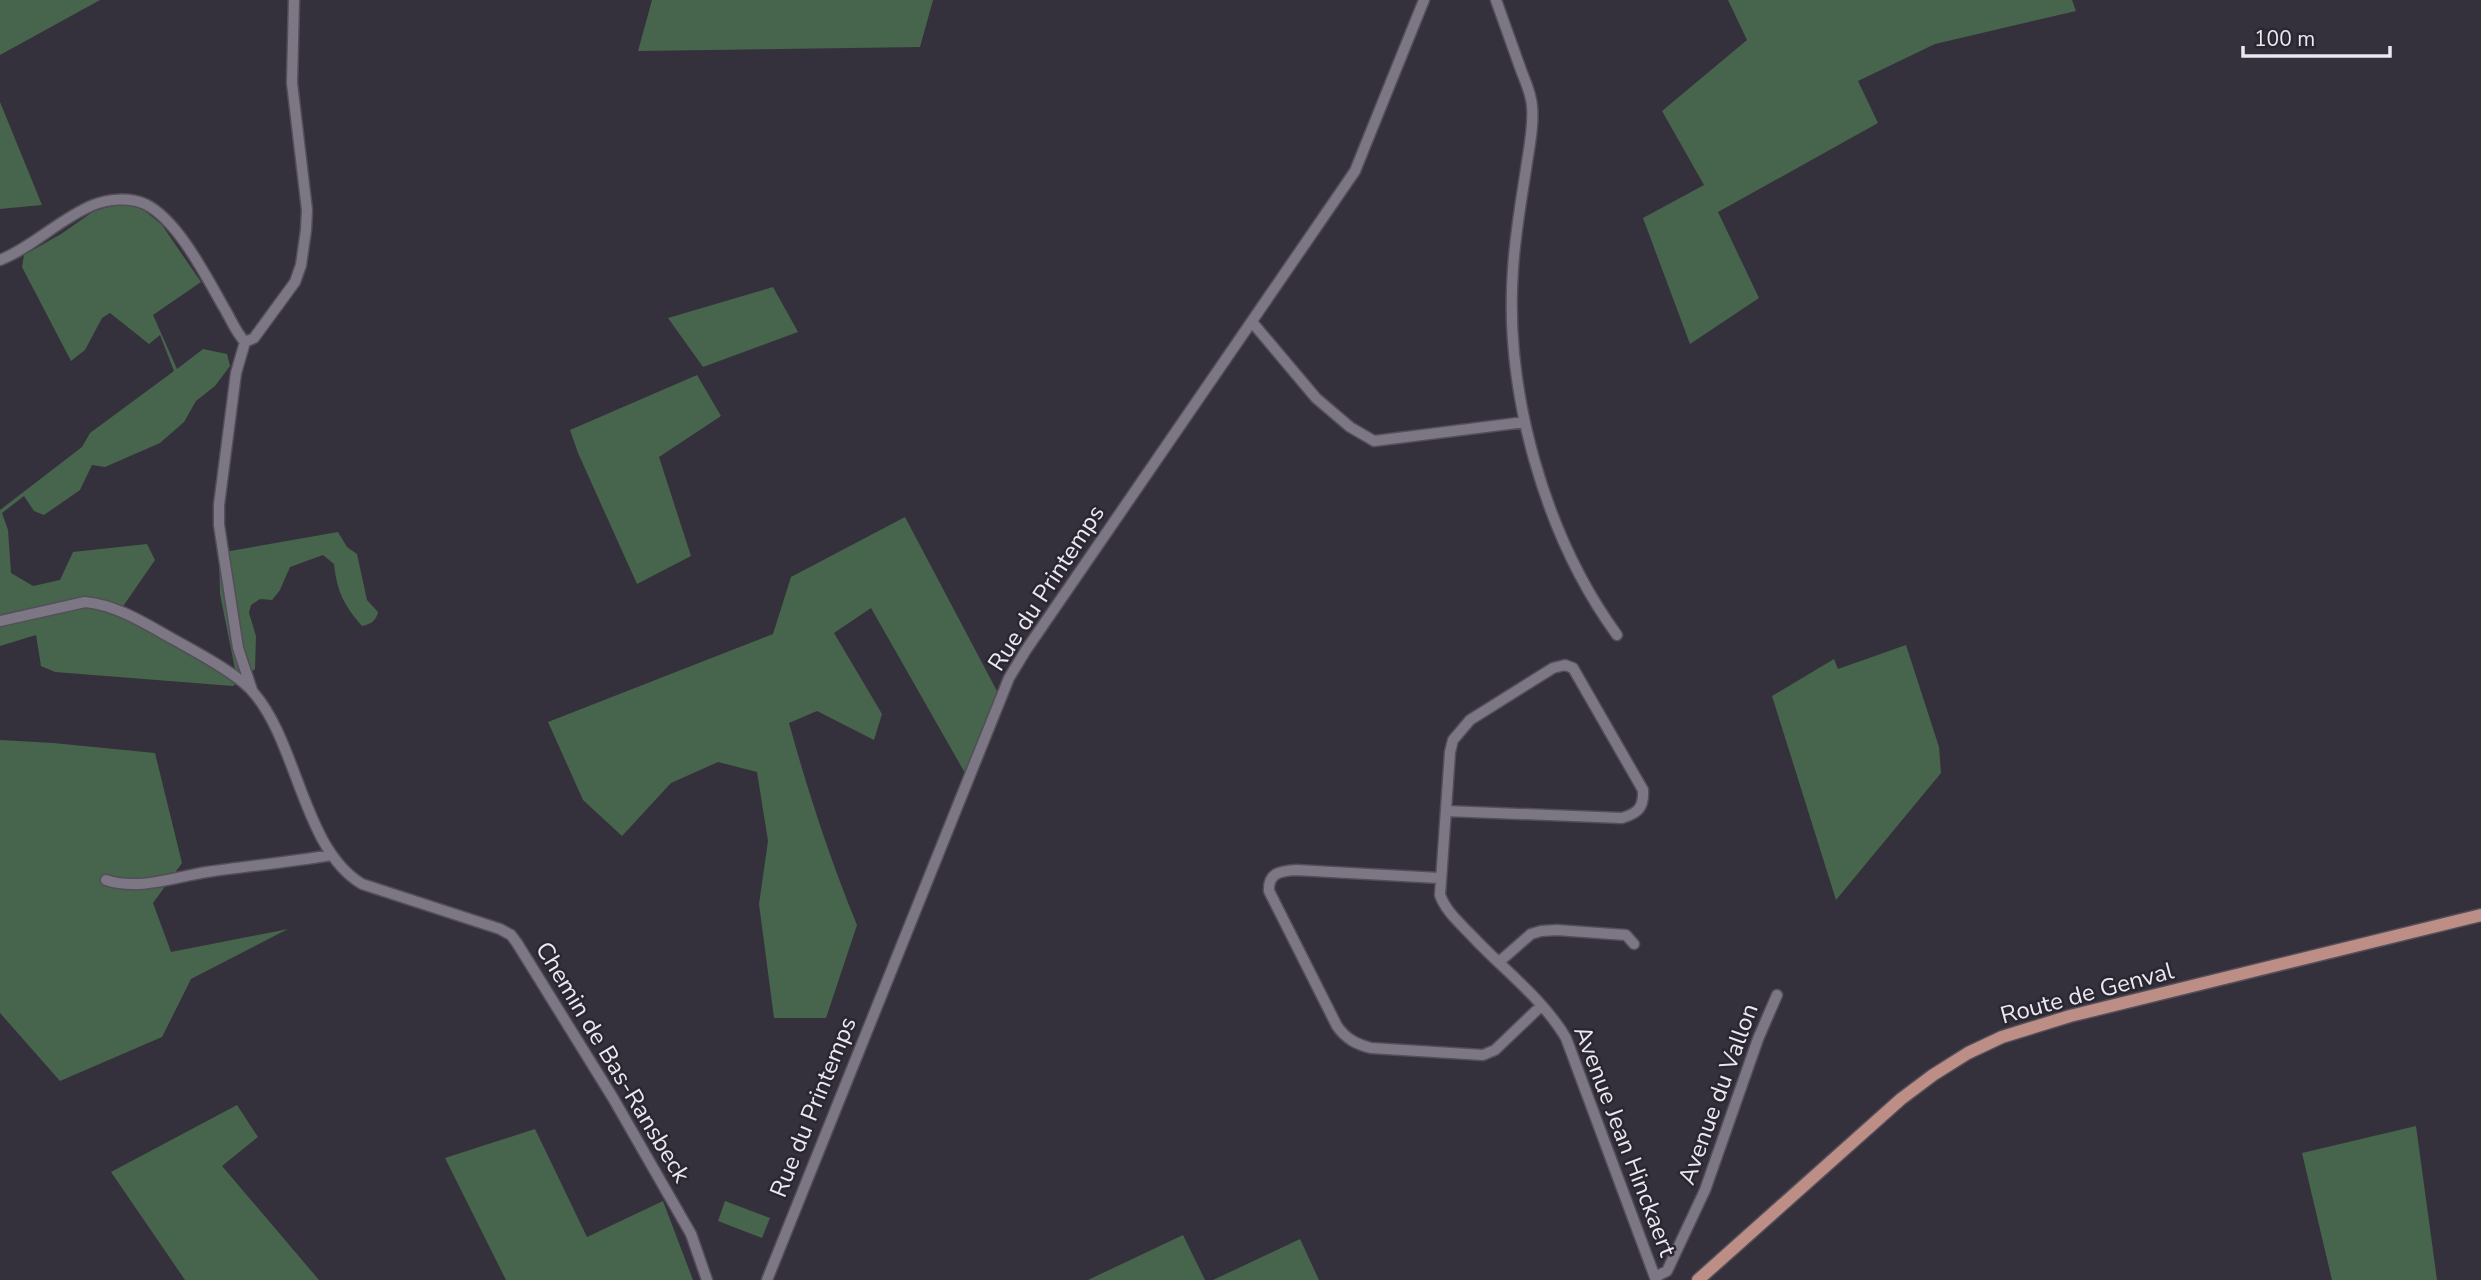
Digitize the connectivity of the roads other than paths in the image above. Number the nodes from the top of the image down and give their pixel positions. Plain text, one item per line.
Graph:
1 (294, 0) edge
2 (1424, 0) edge
3 (1496, 0) edge
4 (0, 260) edge
5 (1252, 322) junction
6 (246, 342) junction
7 (1525, 422) junction
8 (0, 621) edge
9 (1617, 635) dead end
10 (252, 691) junction
11 (1446, 811) junction
12 (331, 855) junction
13 (1439, 878) junction
14 (106, 880) dead end
15 (2481, 915) edge
16 (1634, 944) dead end
17 (1499, 962) junction
18 (1777, 995) dead end
19 (1541, 1006) junction
20 (1656, 1278) edge
21 (707, 1280) edge
22 (766, 1280) edge
23 (1698, 1280) edge

1 - 6 street
2 - 5 street, Rue du Printemps
3 - 7 street
4 - 6 street
5 - 7 street
5 - 22 street, Rue du Printemps
6 - 10 street
7 - 9 street
8 - 10 street, Chemin de Bas-Ransbeck
10 - 12 street, Chemin de Bas-Ransbeck
11 - 11 street, Avenue Jean Hinckaert
11 - 13 street, Avenue Jean Hinckaert
12 - 14 street
12 - 21 street, Chemin de Bas-Ransbeck
13 - 17 street, Avenue Jean Hinckaert
13 - 19 street
15 - 23 main road, Route de Genval
16 - 17 street
17 - 19 street, Avenue Jean Hinckaert
18 - 20 street, Avenue du Vallon
19 - 20 street, Avenue Jean Hinckaert

